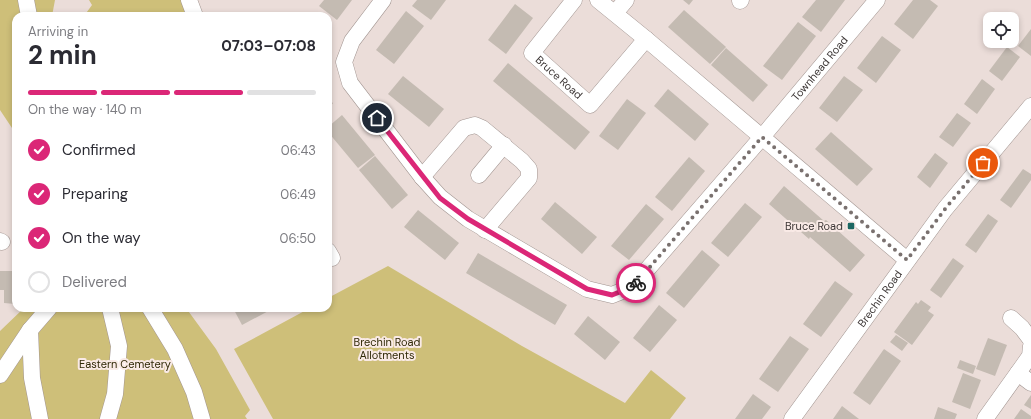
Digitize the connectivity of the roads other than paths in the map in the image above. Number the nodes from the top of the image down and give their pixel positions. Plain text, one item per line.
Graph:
1 (26, 0) edge
2 (189, 0) edge
3 (382, 0) edge
4 (574, 0) edge
5 (598, 0) edge
6 (626, 0) edge
7 (876, 0) edge
8 (28, 12) edge
9 (194, 12) edge
10 (615, 13) junction
11 (646, 39) junction
12 (1031, 106) edge
13 (762, 137) junction
14 (504, 145) junction
15 (479, 175) dead end
16 (422, 177) junction
17 (485, 230) junction
18 (907, 260) junction
19 (46, 312) edge
20 (111, 312) edge
21 (152, 312) edge
22 (1010, 318) dead end
23 (30, 330) junction
24 (1031, 340) edge
25 (1031, 346) edge
26 (1018, 373) junction
27 (0, 375) edge
28 (1031, 383) edge
29 (40, 419) edge
30 (108, 419) edge
31 (202, 419) edge
32 (792, 419) edge
33 (985, 419) edge

1 - 8 street
2 - 9 street
3 - 16 street, Townhead Road
4 - 11 street, Bruce Road
5 - 10 street
6 - 10 street
7 - 13 street, Townhead Road
10 - 11 street
11 - 13 street
12 - 18 street, Brechin Road
13 - 17 street, Townhead Road
13 - 18 street
14 - 15 street
14 - 16 street
14 - 17 street
16 - 17 street, Townhead Road
18 - 32 street, Brechin Road
19 - 23 street
20 - 30 street
21 - 31 street
22 - 24 street
23 - 27 street
23 - 29 street
25 - 26 street
26 - 28 street
26 - 33 street

